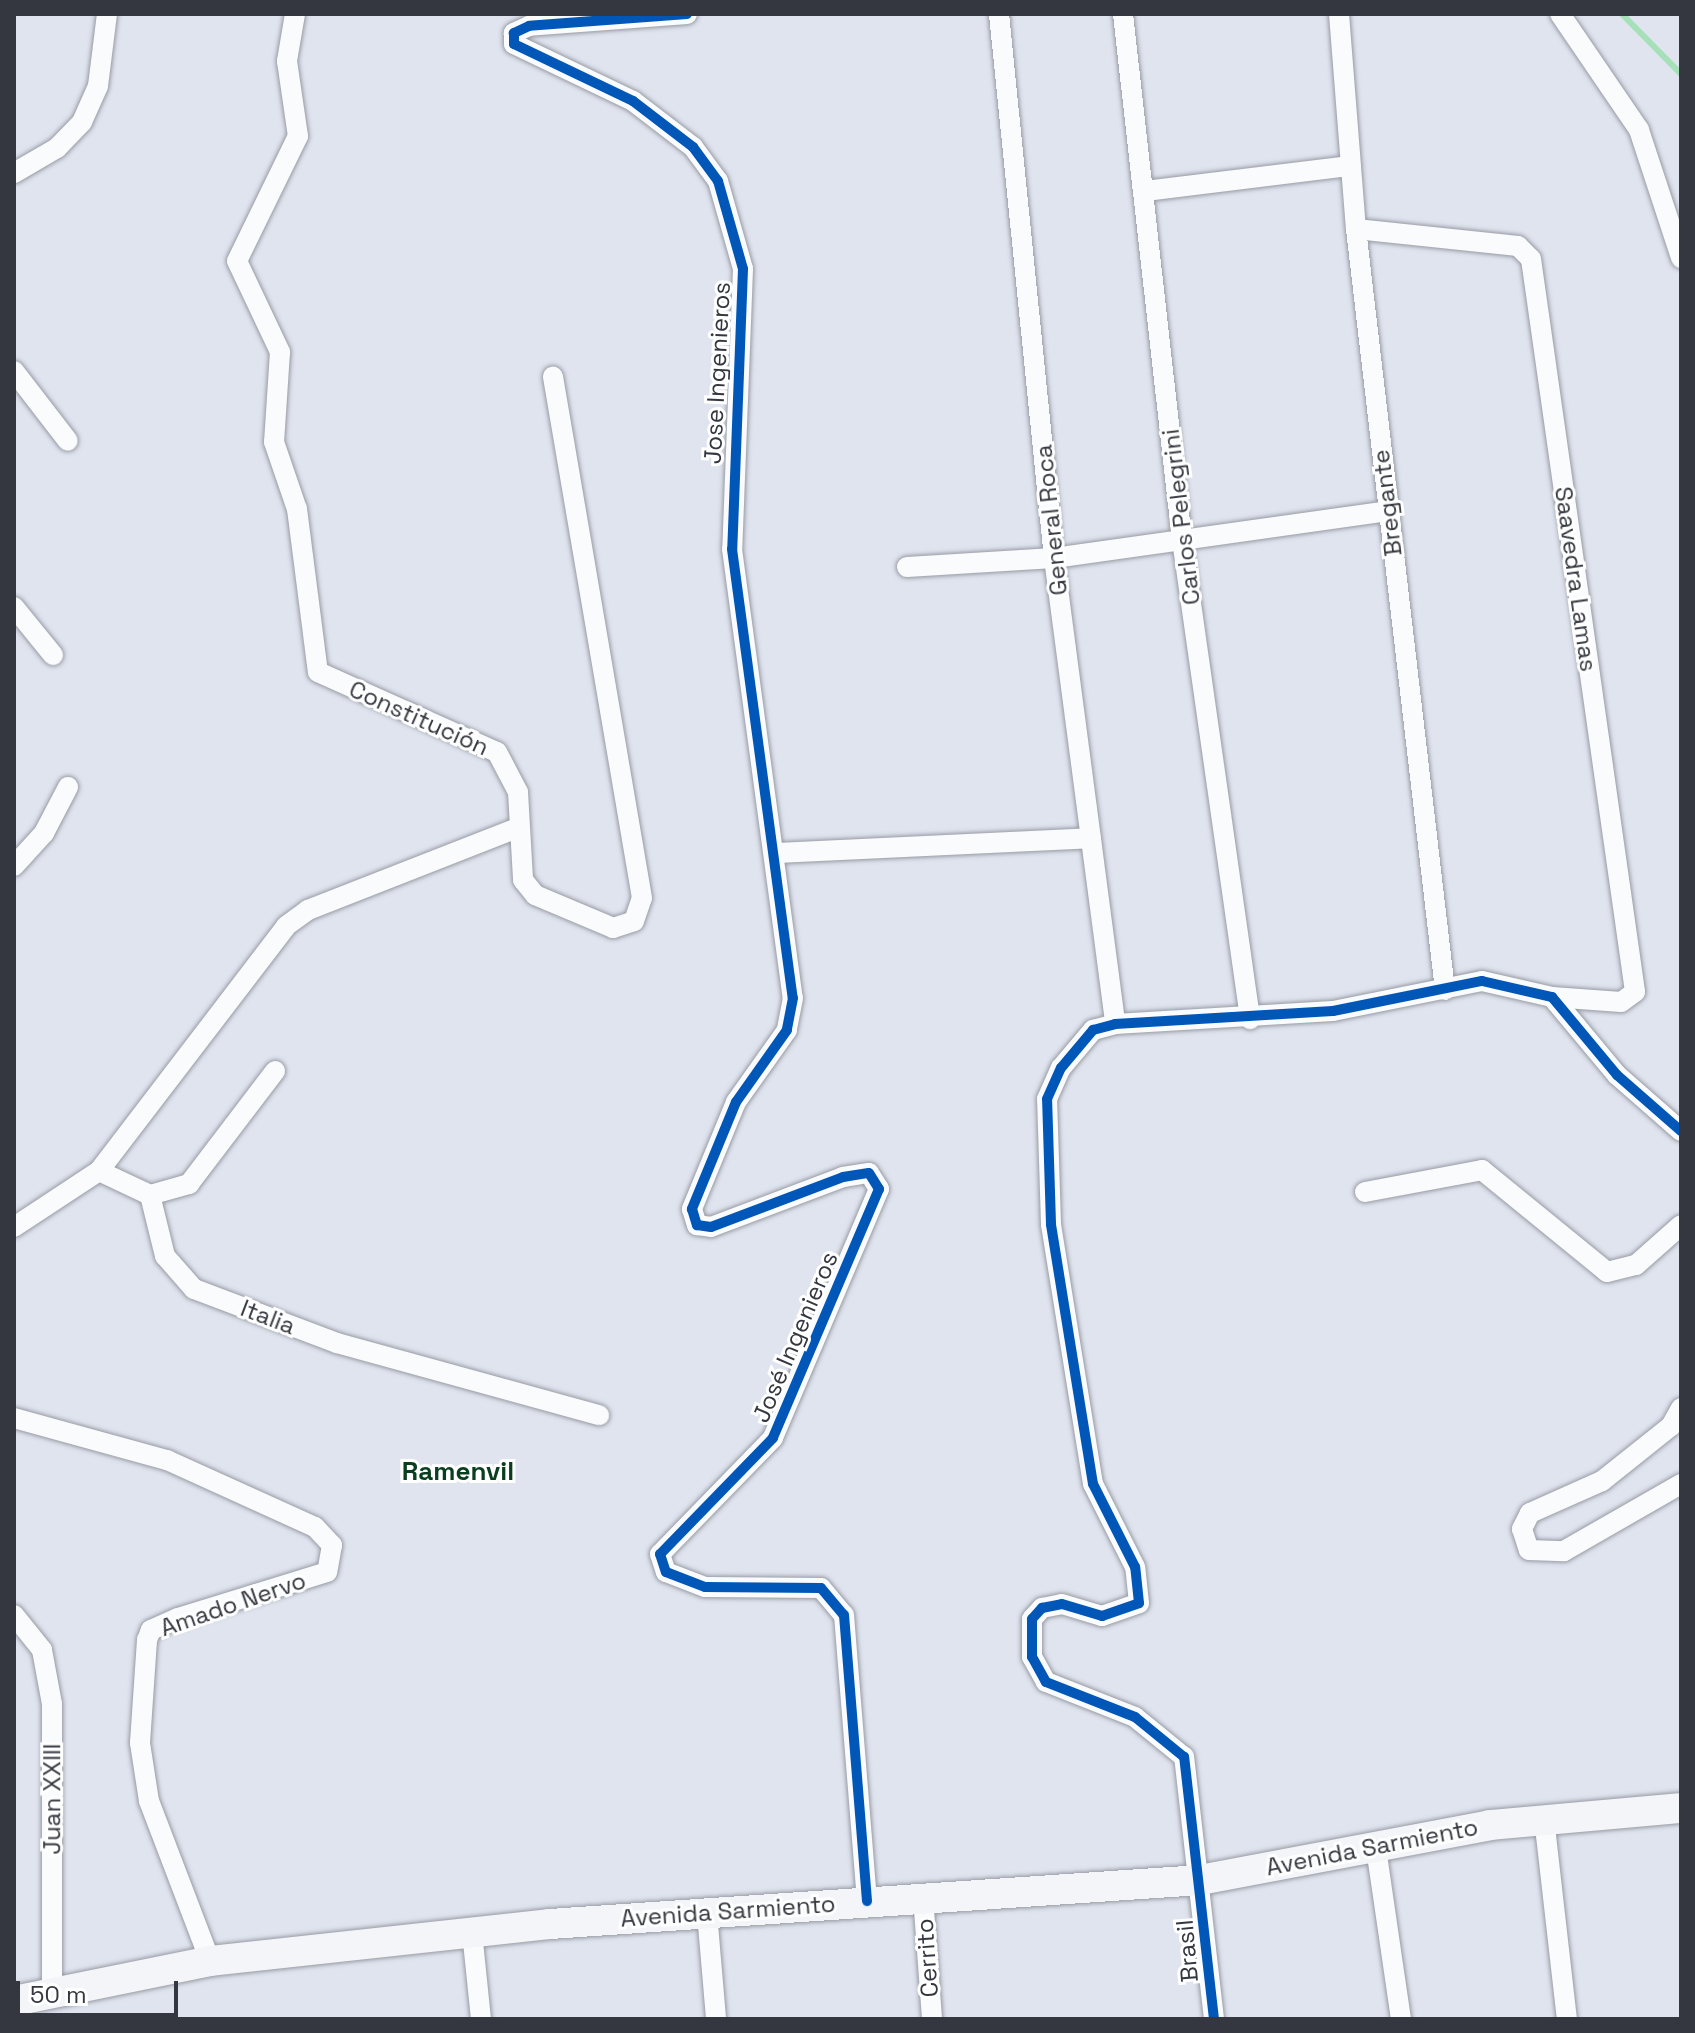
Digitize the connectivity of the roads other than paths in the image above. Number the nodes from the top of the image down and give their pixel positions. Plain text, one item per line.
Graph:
1 (107, 14) edge
2 (295, 14) edge
3 (687, 14) edge
4 (999, 14) edge
5 (1123, 14) edge
6 (1339, 14) edge
7 (1560, 14) edge
8 (1350, 166) junction
9 (14, 173) edge
10 (1145, 191) junction
11 (1356, 229) junction
12 (1681, 258) edge
13 (14, 371) edge
14 (553, 377) dead end
15 (68, 441) dead end
16 (1388, 511) junction
17 (1182, 540) junction
18 (1054, 558) junction
19 (907, 567) dead end
20 (14, 607) edge
21 (53, 655) dead end
22 (68, 787) dead end
23 (517, 828) junction
24 (1091, 838) junction
25 (776, 853) junction
26 (14, 866) edge
27 (789, 953) joint
28 (1445, 990) junction
29 (1552, 997) junction
30 (1250, 1019) junction
31 (1115, 1024) junction
32 (275, 1071) dead end
33 (1681, 1131) edge
34 (99, 1171) junction
35 (1365, 1192) dead end
36 (150, 1195) junction
37 (1681, 1225) edge
38 (14, 1227) edge
39 (1681, 1408) edge
40 (599, 1415) dead end
41 (14, 1418) edge
42 (1681, 1484) edge
43 (14, 1615) edge
44 (1681, 1808) edge
45 (1544, 1818) junction
46 (1376, 1848) junction
47 (1200, 1880) junction
48 (923, 1896) junction
49 (867, 1901) junction
50 (707, 1913) junction
51 (472, 1932) junction
52 (210, 1961) junction
53 (52, 1995) junction
54 (14, 2001) edge
55 (481, 2019) edge
56 (716, 2019) edge
57 (932, 2019) edge
58 (1214, 2019) edge
59 (1401, 2019) edge
60 (1567, 2019) edge

1 - 9 street
2 - 23 street, Constitución
3 - 25 street, Jose Ingenieros
4 - 18 street, General Roca
5 - 10 street, Carlos Pelegrini
6 - 8 street, Bregante
7 - 12 street
8 - 10 street
8 - 11 street, Bregante
10 - 17 street, Carlos Pelegrini
11 - 16 street, Bregante
11 - 29 street, Saavedra Lamas
13 - 15 street
14 - 23 street, Constitución
16 - 17 street
16 - 28 street, Bregante
17 - 18 street
17 - 30 street, Carlos Pelegrini
18 - 19 street
18 - 24 street, General Roca
20 - 21 street
22 - 26 street
23 - 34 street
24 - 25 street
24 - 31 street, General Roca
25 - 27 street, Jose Ingenieros
27 - 49 street, José Ingenieros
28 - 29 street
28 - 30 street
29 - 33 street
30 - 31 street
31 - 47 street, Brasil
32 - 36 street
34 - 36 street
34 - 38 street
35 - 37 street
36 - 40 street, Italia
39 - 42 street
41 - 52 street, Amado Nervo
43 - 53 street, Juan XXIII
44 - 45 street, Avenida Sarmiento
45 - 46 street, Avenida Sarmiento
45 - 60 street
46 - 47 street, Avenida Sarmiento
46 - 59 street
47 - 48 street, Avenida Sarmiento
47 - 58 street, Brasil
48 - 49 street, Avenida Sarmiento
48 - 57 street, Cerrito
49 - 50 street, Avenida Sarmiento
50 - 51 street, Avenida Sarmiento
50 - 56 street
51 - 52 street, Avenida Sarmiento
51 - 55 street
52 - 53 street, Avenida Sarmiento
53 - 54 street, Avenida Sarmiento

